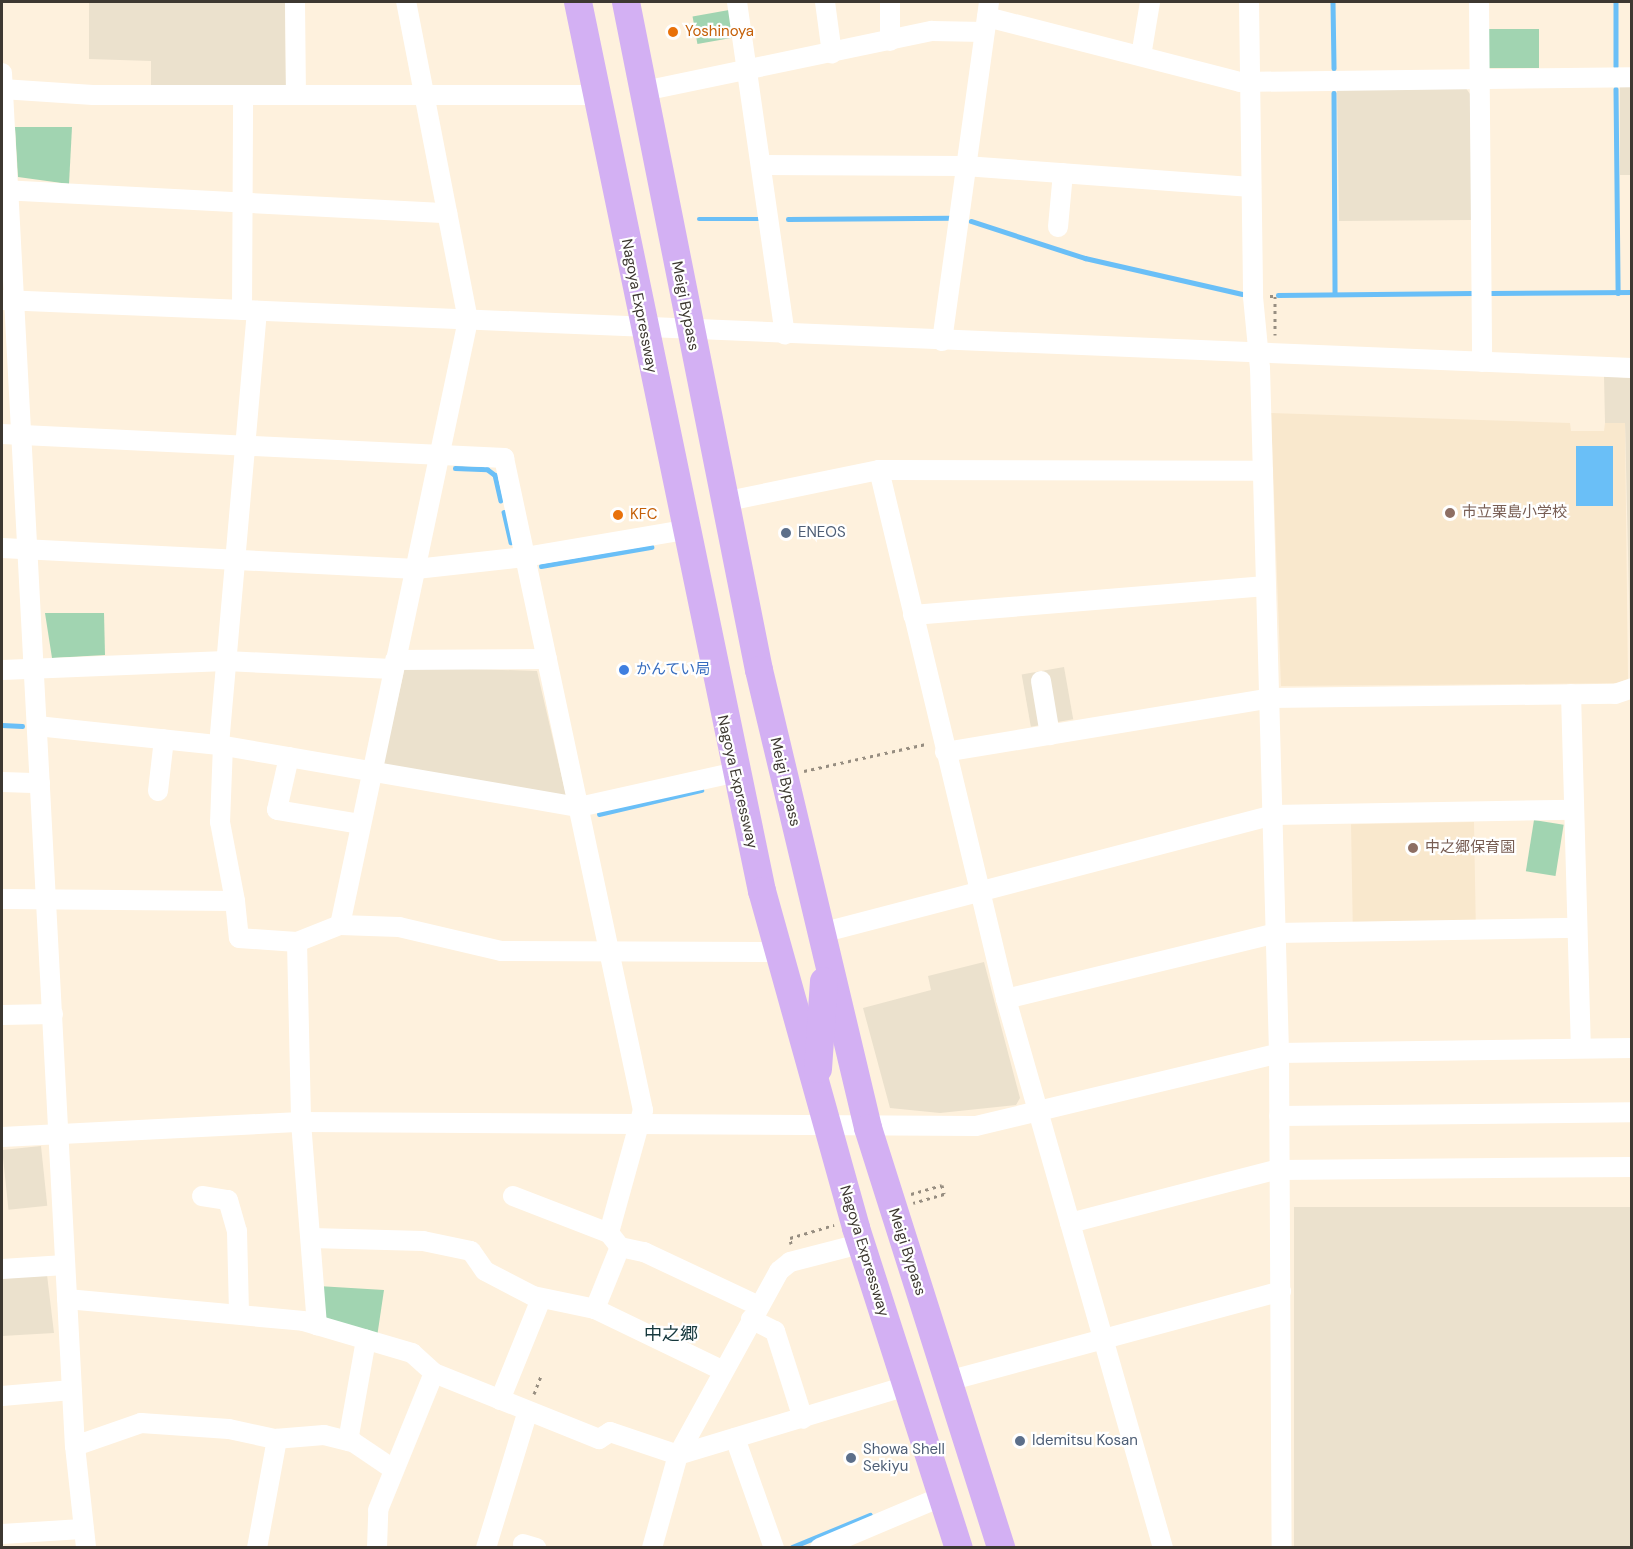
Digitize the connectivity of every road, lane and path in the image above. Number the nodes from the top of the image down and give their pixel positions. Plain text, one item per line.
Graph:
1 (295, 2) edge
2 (406, 2) edge
3 (576, 2) edge
4 (593, 2) edge
5 (613, 2) edge
6 (626, 2) edge
7 (737, 2) edge
8 (825, 2) edge
9 (890, 2) edge
10 (1150, 2) edge
11 (1249, 2) edge
12 (1479, 2) edge
13 (986, 17) edge
14 (890, 41) junction
15 (832, 54) junction
16 (1141, 56) junction
17 (745, 69) junction
18 (2, 73) edge
19 (1632, 77) edge
20 (1479, 78) junction
21 (1250, 81) junction
22 (2, 89) edge
23 (644, 91) junction
24 (243, 95) junction
25 (296, 95) junction
26 (424, 95) junction
27 (594, 95) junction
28 (760, 165) junction
29 (965, 166) junction
30 (1063, 173) junction
31 (1251, 187) junction
32 (4, 190) edge
33 (242, 203) junction
34 (447, 213) junction
35 (1058, 227) dead end
36 (7, 300) edge
37 (1275, 303) dead end
38 (249, 310) junction
39 (468, 320) junction
40 (639, 327) junction
41 (690, 332) junction
42 (785, 335) junction
43 (1276, 335) dead end
44 (942, 341) junction
45 (1257, 354) junction
46 (1482, 362) junction
47 (1632, 368) edge
48 (11, 435) edge
49 (244, 449) junction
50 (443, 456) junction
51 (879, 470) junction
52 (1263, 471) junction
53 (723, 502) junction
54 (678, 531) junction
55 (2, 548) edge
56 (27, 549) junction
57 (525, 557) junction
58 (235, 559) junction
59 (416, 568) junction
60 (1266, 586) junction
61 (913, 615) junction
62 (547, 659) junction
63 (226, 662) junction
64 (393, 664) junction
65 (2, 670) edge
66 (33, 671) junction
67 (1041, 681) dead end
68 (1632, 688) edge
69 (1571, 694) junction
70 (718, 698) junction
71 (1269, 698) junction
72 (37, 726) junction
73 (1050, 735) junction
74 (164, 739) junction
75 (221, 745) junction
76 (944, 746) junction
77 (289, 757) junction
78 (371, 772) junction
79 (799, 772) dead end
80 (728, 774) junction
81 (2, 782) edge
82 (40, 783) junction
83 (158, 791) dead end
84 (579, 807) junction
85 (1573, 810) junction
86 (1273, 815) junction
87 (360, 824) junction
88 (978, 892) junction
89 (2, 899) edge
90 (46, 899) junction
91 (235, 901) junction
92 (340, 925) junction
93 (1577, 927) junction
94 (821, 933) junction
95 (1276, 933) junction
96 (297, 942) junction
97 (609, 952) junction
98 (769, 952) junction
99 (1006, 999) junction
100 (53, 1014) junction
101 (2, 1016) edge
102 (1581, 1048) junction
103 (1632, 1048) edge
104 (1279, 1053) junction
105 (1632, 1112) edge
106 (1038, 1115) junction
107 (1279, 1116) junction
108 (301, 1122) junction
109 (640, 1126) junction
110 (814, 1126) junction
111 (868, 1128) junction
112 (60, 1134) junction
113 (2, 1137) edge
114 (1632, 1167) edge
115 (1279, 1170) junction
116 (916, 1192) dead end
117 (202, 1196) dead end
118 (513, 1196) dead end
119 (920, 1200) dead end
120 (839, 1216) junction
121 (1070, 1223) junction
122 (814, 1230) dead end
123 (311, 1238) junction
124 (614, 1240) junction
125 (803, 1243) dead end
126 (848, 1247) junction
127 (65, 1264) junction
128 (2, 1269) edge
129 (1281, 1291) junction
130 (67, 1299) junction
131 (541, 1299) junction
132 (595, 1309) junction
133 (755, 1312) junction
134 (238, 1314) junction
135 (317, 1325) junction
136 (1102, 1336) junction
137 (366, 1340) junction
138 (722, 1370) junction
139 (434, 1373) junction
140 (542, 1373) dead end
141 (948, 1380) junction
142 (72, 1390) junction
143 (893, 1390) junction
144 (2, 1396) edge
145 (500, 1400) junction
146 (528, 1410) junction
147 (803, 1419) junction
148 (735, 1438) junction
149 (277, 1439) junction
150 (348, 1441) junction
151 (75, 1446) junction
152 (678, 1455) junction
153 (393, 1469) junction
154 (931, 1501) junction
155 (2, 1534) edge
156 (84, 1538) edge
157 (257, 1548) edge
158 (377, 1548) edge
159 (486, 1548) edge
160 (652, 1548) edge
161 (774, 1548) edge
162 (820, 1548) edge
163 (946, 1548) edge
164 (959, 1548) edge
165 (986, 1548) edge
166 (1001, 1548) edge
167 (1163, 1548) edge
168 (1282, 1548) edge

1 - 25 street
2 - 26 street
3 - 27 highway
3 - 70 highway, Nagoya Expressway
4 - 70 highway
5 - 165 highway, Nagoya Expressway
6 - 23 highway, Meigi Bypass
7 - 17 street
8 - 15 street
9 - 14 street
10 - 16 street
11 - 21 street
12 - 20 street
13 - 14 street
13 - 16 street
13 - 29 street
14 - 15 street
15 - 17 street
16 - 21 street
17 - 23 street
17 - 28 street
18 - 22 street
19 - 20 street
20 - 21 street
20 - 46 street
21 - 31 street
22 - 24 street
22 - 32 street
23 - 41 highway, Meigi Bypass
24 - 25 street
24 - 33 street
25 - 26 street
26 - 27 street
26 - 34 street
27 - 40 highway
28 - 29 street
28 - 42 street
29 - 30 street
29 - 44 street
30 - 31 street
30 - 35 street
31 - 45 street
32 - 33 street
32 - 36 street
33 - 34 street
33 - 38 street
34 - 39 street
36 - 38 street
36 - 48 street
37 - 43 path
38 - 39 street
38 - 49 street
39 - 40 street
39 - 50 street
40 - 41 street
40 - 54 highway
41 - 42 street
41 - 53 highway, Meigi Bypass
42 - 44 street
44 - 45 street
45 - 46 street
45 - 52 street
46 - 47 street
48 - 49 street
48 - 56 street
49 - 50 street
49 - 58 street
50 - 57 street
50 - 59 street
51 - 52 street
51 - 53 street
51 - 61 street
52 - 60 street
53 - 94 highway, Meigi Bypass
54 - 57 street
54 - 80 highway
55 - 56 street
56 - 58 street
56 - 66 street
57 - 59 street
57 - 62 street
58 - 59 street
58 - 63 street
59 - 64 street
60 - 61 street
60 - 71 street
61 - 76 street
62 - 64 street
62 - 84 street
63 - 64 street
63 - 66 street
63 - 75 street
64 - 78 street
65 - 66 street
66 - 72 street
67 - 73 street
68 - 69 street
69 - 71 street
69 - 85 street
70 - 164 highway, Nagoya Expressway
71 - 73 street
71 - 86 street
72 - 74 street
72 - 82 street
73 - 76 street
74 - 75 street
74 - 83 street
75 - 77 street
75 - 91 street
76 - 79 path
76 - 88 street
77 - 78 street
77 - 87 street
78 - 84 street
78 - 87 street
80 - 84 street
80 - 98 highway
81 - 82 street
82 - 90 street
84 - 97 street
85 - 86 street
85 - 93 street
86 - 88 street
86 - 95 street
87 - 92 street
88 - 94 street
88 - 99 street
89 - 90 street
90 - 91 street
90 - 100 street
91 - 96 street
92 - 96 street
92 - 97 street
93 - 95 street
93 - 102 street
94 - 110 highway
94 - 111 highway, Meigi Bypass
95 - 99 street
95 - 104 street
96 - 108 street
97 - 98 street
97 - 109 street
98 - 110 highway
99 - 106 street
100 - 101 street
100 - 112 street
102 - 103 street
102 - 104 street
104 - 106 street
104 - 107 street
105 - 107 street
106 - 111 street
106 - 121 street
107 - 115 street
108 - 109 street
108 - 112 street
108 - 123 street
109 - 110 street
109 - 124 street
110 - 111 street
110 - 120 highway
111 - 120 highway
111 - 141 highway, Meigi Bypass
112 - 113 street
112 - 127 street
114 - 115 street
115 - 121 street
115 - 129 street
116 - 119 path
117 - 134 street
118 - 124 street
120 - 126 highway
121 - 136 street
122 - 125 path
123 - 131 street
123 - 135 street
124 - 132 street
124 - 133 street
126 - 133 street
126 - 143 highway
127 - 128 street
127 - 130 street
129 - 136 street
129 - 168 street
130 - 134 street
130 - 142 street
131 - 132 street
131 - 145 street
132 - 138 street
133 - 138 street
133 - 147 street
134 - 135 street
135 - 137 street
136 - 141 street
136 - 167 street
137 - 139 street
137 - 150 street
138 - 152 street
139 - 145 street
139 - 153 street
140 - 146 path
141 - 166 highway, Meigi Bypass
142 - 144 street
142 - 151 street
143 - 147 street
143 - 154 highway
145 - 146 street
146 - 152 street
146 - 159 street
147 - 148 street
148 - 152 street
148 - 161 street
149 - 150 street
149 - 151 street
149 - 157 street
150 - 153 street
151 - 156 street
152 - 160 street
153 - 158 street
154 - 162 street
154 - 163 highway
155 - 156 street

